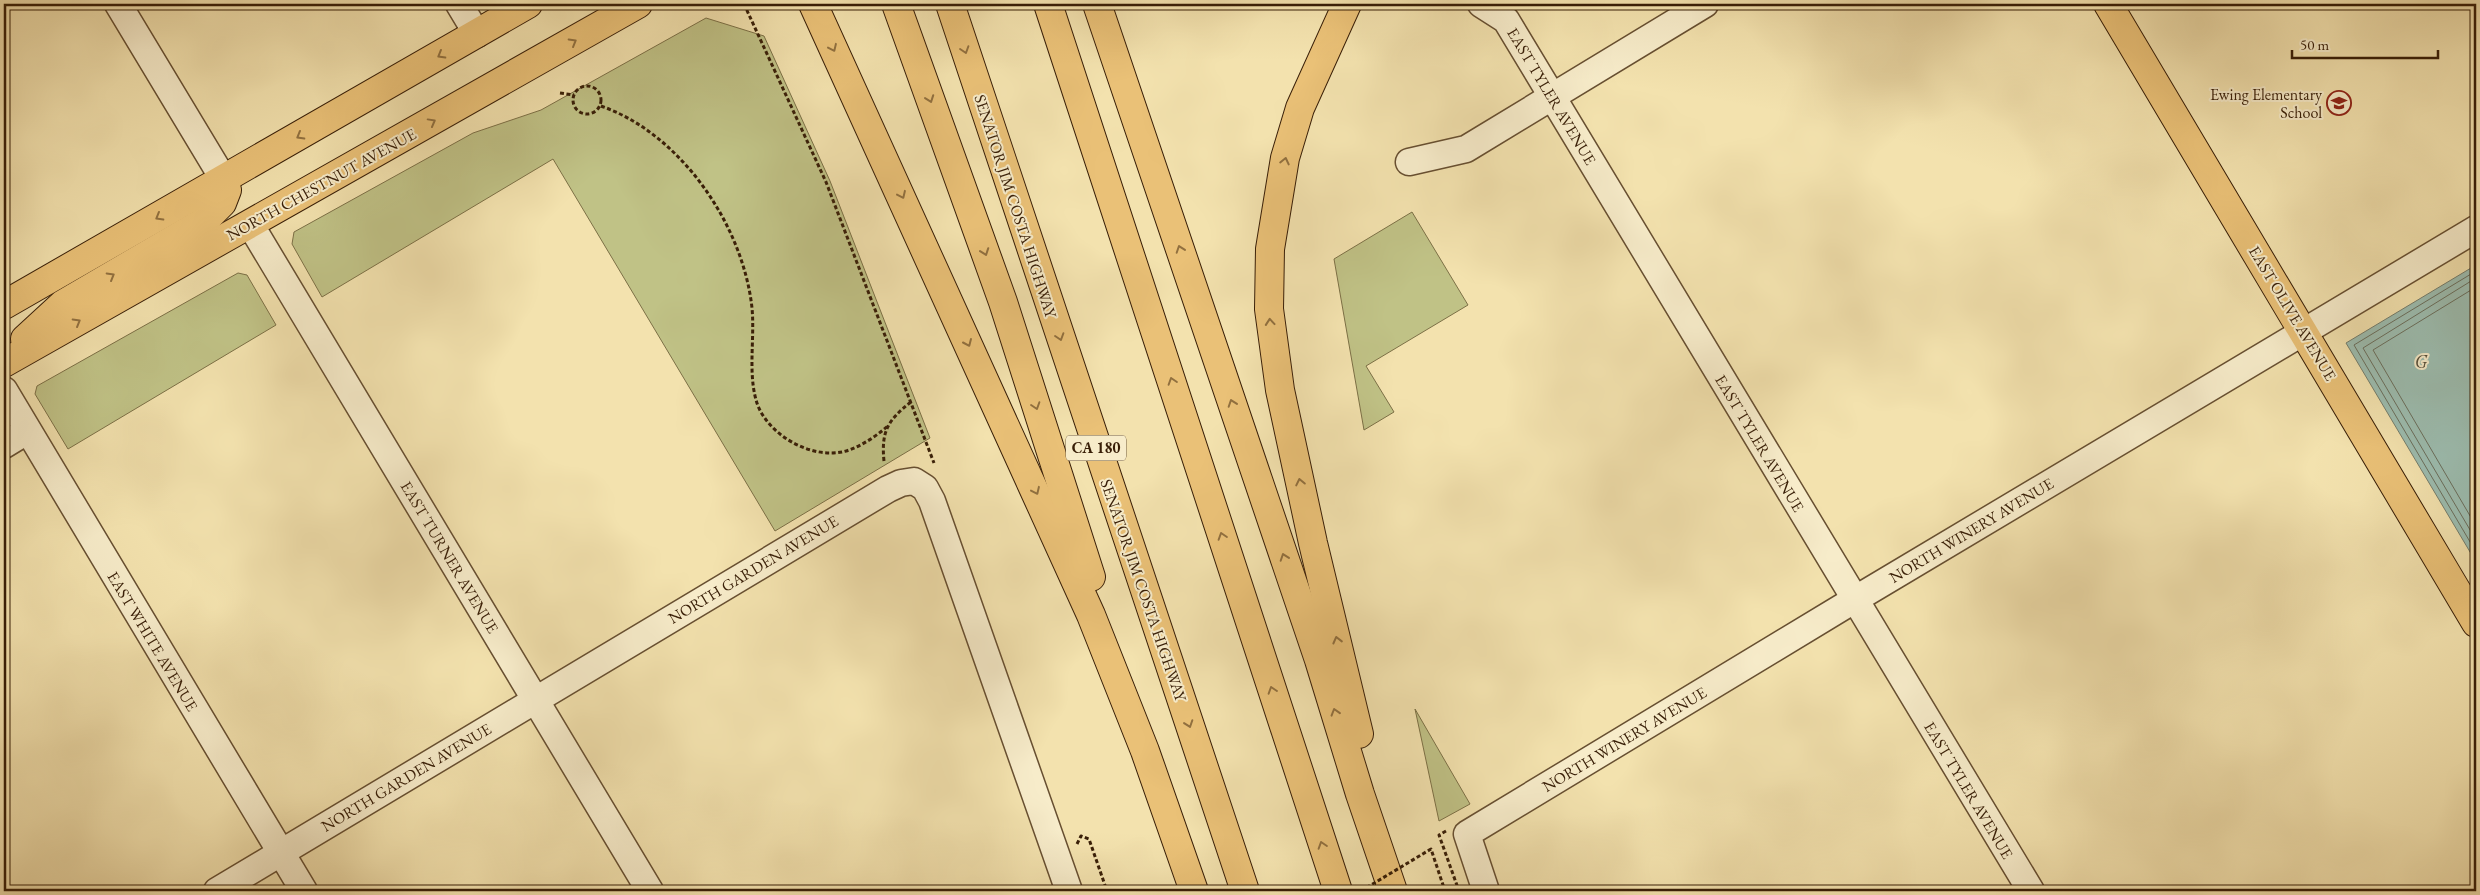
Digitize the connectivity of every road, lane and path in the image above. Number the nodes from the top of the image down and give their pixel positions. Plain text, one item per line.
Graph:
1 (118, 4) edge
2 (459, 4) edge
3 (528, 4) edge
4 (638, 4) edge
5 (744, 4) edge
6 (813, 4) edge
7 (896, 4) edge
8 (950, 4) edge
9 (1048, 4) edge
10 (1097, 4) edge
11 (1347, 4) edge
12 (1481, 4) edge
13 (1705, 4) edge
14 (2108, 4) edge
15 (477, 34) junction
16 (560, 93) dead end
17 (574, 95) junction
18 (1553, 97) junction
19 (601, 106) junction
20 (1409, 162) dead end
21 (224, 180) junction
22 (250, 224) junction
23 (2476, 229) edge
24 (4, 305) edge
25 (2304, 332) junction
26 (4, 359) edge
27 (4, 363) edge
28 (4, 390) edge
29 (911, 402) junction
30 (888, 426) junction
31 (27, 430) junction
32 (4, 444) edge
33 (884, 461) dead end
34 (934, 463) dead end
35 (1854, 600) junction
36 (2476, 623) edge
37 (535, 700) junction
38 (1145, 751) junction
39 (1077, 842) dead end
40 (280, 852) junction
41 (216, 891) edge
42 (304, 891) edge
43 (650, 891) edge
44 (1069, 891) edge
45 (1107, 891) edge
46 (1194, 891) edge
47 (1245, 891) edge
48 (1338, 891) edge
49 (1361, 891) edge
50 (1393, 891) edge
51 (1398, 891) edge
52 (1446, 891) edge
53 (1486, 891) edge
54 (2031, 891) edge

1 - 21 street
2 - 15 street
3 - 15 main road
22 -> 4 main road, NORTH CHESTNUT AVENUE
5 - 29 path
6 -> 38 main road
7 -> 38 main road
8 -> 47 main road, SENATOR JIM COSTA HIGHWAY / CA 180
48 -> 9 main road
50 -> 10 main road
51 -> 11 main road
12 - 18 street, EAST TYLER AVENUE
13 - 18 street
14 - 25 main road, EAST OLIVE AVENUE
15 -> 21 main road
16 - 17 path
17 - 19 path
17 - 19 path
18 - 20 street
18 - 35 street, EAST TYLER AVENUE
19 - 30 path
21 -> 24 main road
26 -> 21 main road
27 -> 22 main road, NORTH CHESTNUT AVENUE
22 - 37 street, EAST TURNER AVENUE
23 - 25 street, NORTH WINERY AVENUE
25 - 35 street, NORTH WINERY AVENUE
25 - 36 main road, EAST OLIVE AVENUE
28 - 31 street, EAST WHITE AVENUE
29 - 30 path
29 - 34 path
30 - 33 path
31 - 32 street
31 - 40 street, EAST WHITE AVENUE
35 - 53 street, NORTH WINERY AVENUE
35 - 54 street, EAST TYLER AVENUE
37 - 40 street, NORTH GARDEN AVENUE
37 - 43 street, EAST TURNER AVENUE
37 - 44 street, NORTH GARDEN AVENUE
38 - 46 main road
39 - 45 path
40 - 41 street, NORTH GARDEN AVENUE
40 - 42 street, EAST WHITE AVENUE
49 - 52 path, bridge

